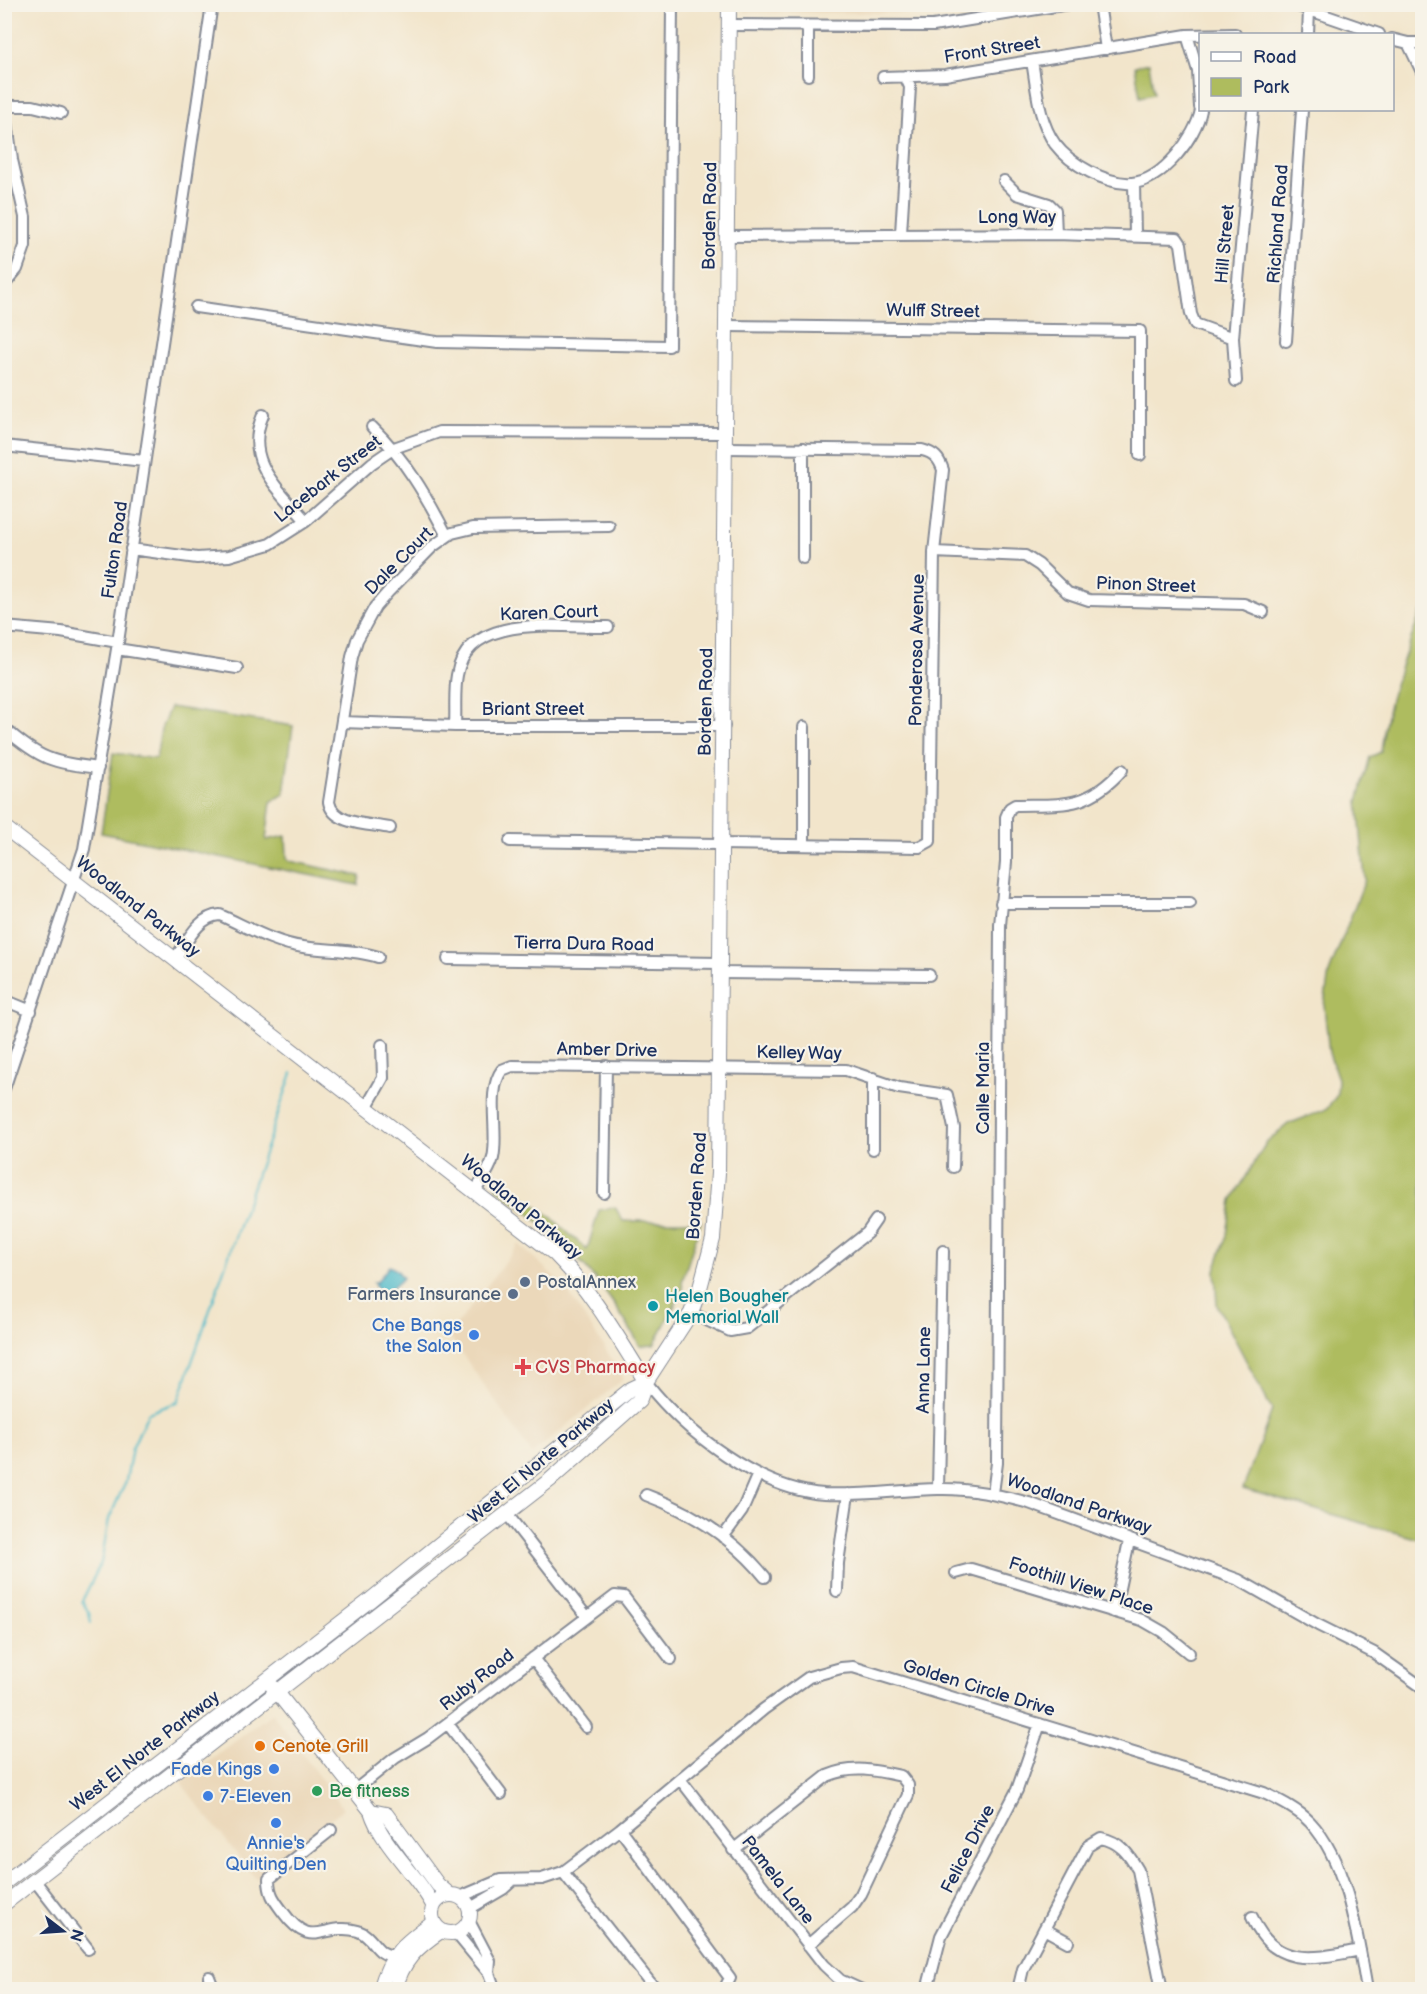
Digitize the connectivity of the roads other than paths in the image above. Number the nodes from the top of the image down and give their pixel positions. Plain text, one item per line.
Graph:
1 (212, 4) edge
2 (672, 4) edge
3 (729, 4) edge
4 (1068, 4) edge
5 (1099, 4) edge
6 (1292, 4) edge
7 (1309, 11) junction
8 (729, 25) junction
9 (808, 26) junction
10 (1308, 33) edge
11 (1376, 33) edge
12 (1187, 35) junction
13 (1199, 35) edge
14 (1394, 40) edge
15 (1408, 43) junction
16 (1422, 43) edge
17 (1106, 48) junction
18 (1032, 61) junction
19 (1422, 72) edge
20 (808, 75) dead end
21 (905, 76) junction
22 (883, 77) dead end
23 (1199, 83) edge
24 (4, 100) edge
25 (5, 106) edge
26 (1200, 111) edge
27 (1254, 111) edge
28 (1302, 111) edge
29 (61, 113) dead end
30 (1004, 181) dead end
31 (1134, 183) junction
32 (901, 233) junction
33 (1056, 234) junction
34 (1136, 235) junction
35 (727, 236) junction
36 (4, 285) edge
37 (196, 307) dead end
38 (726, 326) junction
39 (1233, 338) junction
40 (1286, 341) dead end
41 (1236, 381) dead end
42 (262, 415) dead end
43 (372, 427) dead end
44 (726, 433) junction
45 (4, 446) edge
46 (394, 448) junction
47 (726, 448) junction
48 (803, 448) junction
49 (1140, 455) dead end
50 (144, 461) junction
51 (306, 521) junction
52 (609, 526) dead end
53 (447, 536) junction
54 (131, 549) junction
55 (934, 552) junction
56 (803, 558) dead end
57 (1263, 612) dead end
58 (4, 627) edge
59 (608, 627) dead end
60 (117, 645) junction
61 (237, 668) dead end
62 (342, 722) junction
63 (455, 726) junction
64 (724, 726) junction
65 (4, 728) edge
66 (804, 728) dead end
67 (98, 768) junction
68 (1122, 770) dead end
69 (4, 827) edge
70 (390, 828) dead end
71 (510, 841) dead end
72 (722, 845) junction
73 (804, 845) junction
74 (75, 880) junction
75 (1001, 903) junction
76 (1190, 903) dead end
77 (378, 957) dead end
78 (175, 958) junction
79 (448, 959) dead end
80 (721, 968) junction
81 (929, 975) dead end
82 (4, 1000) edge
83 (31, 1011) junction
84 (382, 1045) dead end
85 (606, 1066) junction
86 (718, 1068) junction
87 (873, 1078) junction
88 (4, 1089) edge
89 (367, 1106) junction
90 (873, 1149) dead end
91 (953, 1167) dead end
92 (475, 1191) junction
93 (604, 1193) dead end
94 (876, 1220) dead end
95 (944, 1251) dead end
96 (690, 1313) junction
97 (646, 1382) junction
98 (758, 1474) junction
99 (939, 1489) junction
100 (993, 1493) junction
101 (848, 1494) junction
102 (646, 1495) dead end
103 (507, 1514) junction
104 (723, 1537) junction
105 (1129, 1541) junction
106 (956, 1573) dead end
107 (765, 1577) dead end
108 (837, 1591) dead end
109 (1114, 1612) junction
110 (587, 1617) junction
111 (1189, 1653) dead end
112 (532, 1658) junction
113 (670, 1659) dead end
114 (267, 1679) junction
115 (1422, 1687) edge
116 (277, 1691) junction
117 (448, 1724) junction
118 (1040, 1724) junction
119 (586, 1727) dead end
120 (680, 1779) junction
121 (354, 1791) junction
122 (501, 1794) dead end
123 (370, 1811) junction
124 (620, 1829) junction
125 (331, 1830) dead end
126 (733, 1850) junction
127 (563, 1872) junction
128 (35, 1881) junction
129 (4, 1883) edge
130 (4, 1904) edge
131 (433, 1905) junction
132 (462, 1905) junction
133 (1252, 1917) dead end
134 (437, 1926) junction
135 (1044, 1929) junction
136 (456, 1933) junction
137 (1068, 1942) dead end
138 (808, 1945) junction
139 (88, 1949) dead end
140 (1360, 1950) junction
141 (400, 1958) junction
142 (489, 1973) junction
143 (210, 1977) dead end
144 (214, 1989) edge
145 (380, 1989) edge
146 (396, 1989) edge
147 (495, 1989) edge
148 (656, 1989) edge
149 (724, 1989) edge
150 (862, 1989) edge
151 (927, 1989) edge
152 (1018, 1989) edge
153 (1162, 1989) edge
154 (1367, 1989) edge

1 - 50 street, Fulton Road
2 - 37 street
3 - 8 main road, Borden Road
4 - 9 street
5 - 17 street
6 - 7 street
7 - 10 street
7 - 11 street
8 - 9 street
8 - 35 main road, Borden Road
9 - 20 street
12 - 13 street, Front Street
12 - 17 street, Front Street
12 - 23 street
14 - 15 street
15 - 16 street
15 - 19 street
17 - 18 street, Front Street
18 - 21 street, Front Street
18 - 31 street
21 - 22 street, Front Street
21 - 32 street
24 - 25 street
25 - 29 street
25 - 36 street
26 - 31 street
27 - 39 street, Hill Street
28 - 40 street, Richland Road
30 - 33 street
31 - 34 street
32 - 33 street, Long Way
32 - 35 street, Long Way
33 - 34 street, Long Way
34 - 39 street, Long Way
35 - 38 main road, Borden Road
38 - 44 main road, Borden Road
38 - 49 street, Wulff Street
39 - 41 street, Hill Street
42 - 51 street
43 - 46 street
44 - 46 street, Lacebark Street
44 - 47 main road, Borden Road
45 - 50 street
46 - 51 street, Lacebark Street
46 - 53 street
47 - 48 street
47 - 64 main road, Borden Road
48 - 55 street, Ponderosa Avenue
48 - 56 street
50 - 54 street, Fulton Road
51 - 54 street, Lacebark Street
52 - 53 street, Dale Court
53 - 62 street, Dale Court
54 - 60 street, Fulton Road
55 - 57 street, Pinon Street
55 - 73 street, Ponderosa Avenue
58 - 60 street
59 - 63 street, Karen Court
60 - 61 street
60 - 67 street, Fulton Road
62 - 63 street, Briant Street
62 - 70 street, Dale Court
63 - 64 street, Briant Street
64 - 72 main road, Borden Road
65 - 67 street
66 - 73 street
67 - 74 street, Fulton Road
68 - 75 street, Calle Maria
69 - 74 main road, Woodland Parkway
71 - 72 street
72 - 73 street
72 - 80 main road, Borden Road
74 - 78 main road, Woodland Parkway
74 - 83 street, Fulton Road
75 - 76 street
75 - 100 street, Calle Maria
77 - 78 street
78 - 89 main road, Woodland Parkway
79 - 80 street, Tierra Dura Road
80 - 81 street, Tierra Dura Road
80 - 86 main road, Borden Road
82 - 83 street
83 - 88 street, Fulton Road
84 - 89 street
85 - 86 street, Amber Drive
85 - 92 street, Amber Drive
85 - 93 street
86 - 87 street, Kelley Way
86 - 96 main road, Borden Road
87 - 90 street
87 - 91 street, Kelley Way
89 - 92 main road, Woodland Parkway
92 - 97 main road, Woodland Parkway
94 - 96 street
95 - 99 street, Anna Lane
96 - 97 main road, Borden Road
97 - 98 street, Woodland Parkway
97 - 103 main road, West El Norte Parkway
97 - 114 main road, West El Norte Parkway
98 - 101 street, Woodland Parkway
98 - 104 street
99 - 100 street, Woodland Parkway
99 - 101 street, Woodland Parkway
100 - 105 street, Woodland Parkway
101 - 108 street
102 - 104 street
103 - 110 street
103 - 116 main road, West El Norte Parkway
104 - 107 street
105 - 109 street
105 - 115 street, Woodland Parkway
106 - 109 street, Foothill View Place
109 - 111 street, Foothill View Place
110 - 112 street, Ruby Road
110 - 113 street, Ruby Road
112 - 117 street, Ruby Road
112 - 119 street
114 - 116 main road
114 - 129 main road, West El Norte Parkway
116 - 121 main road
116 - 128 main road, West El Norte Parkway
117 - 121 street, Ruby Road
117 - 122 street
118 - 120 street, Golden Circle Drive
118 - 140 street, Golden Circle Drive
118 - 151 street, Felice Drive
120 - 124 street, Golden Circle Drive
120 - 126 street, Pamela Lane
121 - 123 main road
123 - 131 main road
123 - 132 main road
124 - 127 street, Golden Circle Drive
124 - 149 street
125 - 141 street
126 - 138 street, Pamela Lane
126 - 138 street
127 - 132 street, Golden Circle Drive
127 - 148 street
128 - 130 main road, West El Norte Parkway
128 - 139 street
131 - 132 main road
131 - 134 main road
132 - 136 main road
132 - 142 street
133 - 140 street
134 - 136 main road
134 - 141 main road
135 - 137 street
135 - 152 street
135 - 153 street
136 - 142 street
138 - 150 street, Pamela Lane
140 - 154 street, Golden Circle Drive
141 - 145 main road
141 - 146 main road
142 - 147 street
143 - 144 street

